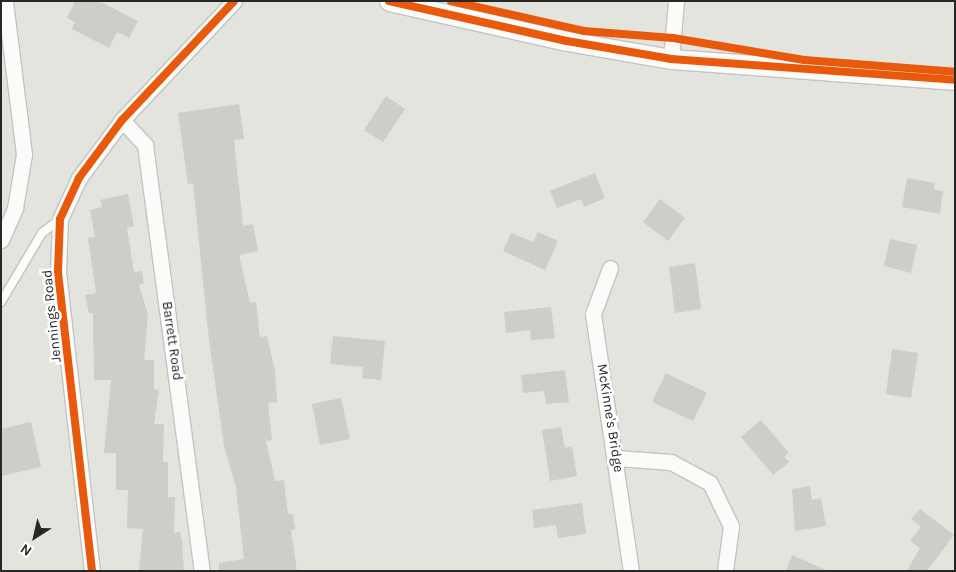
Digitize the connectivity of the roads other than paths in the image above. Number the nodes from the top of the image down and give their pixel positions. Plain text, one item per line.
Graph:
1 (5, 1) edge
2 (234, 1) edge
3 (389, 1) edge
4 (676, 1) edge
5 (671, 59) junction
6 (955, 80) edge
7 (122, 120) junction
8 (60, 219) junction
9 (1, 240) edge
10 (610, 268) dead end
11 (1, 302) edge
12 (617, 458) junction
13 (92, 571) edge
14 (202, 571) edge
15 (631, 571) edge
16 (725, 571) edge

1 - 9 street
2 - 7 street, Jennings Road
3 - 5 street
4 - 5 street
5 - 6 street
7 - 8 street, Jennings Road
7 - 14 street, Barrett Road
8 - 11 lane
8 - 13 street, Jennings Road
10 - 12 street, McKinne's Bridge
12 - 15 street, McKinne's Bridge
12 - 16 street

